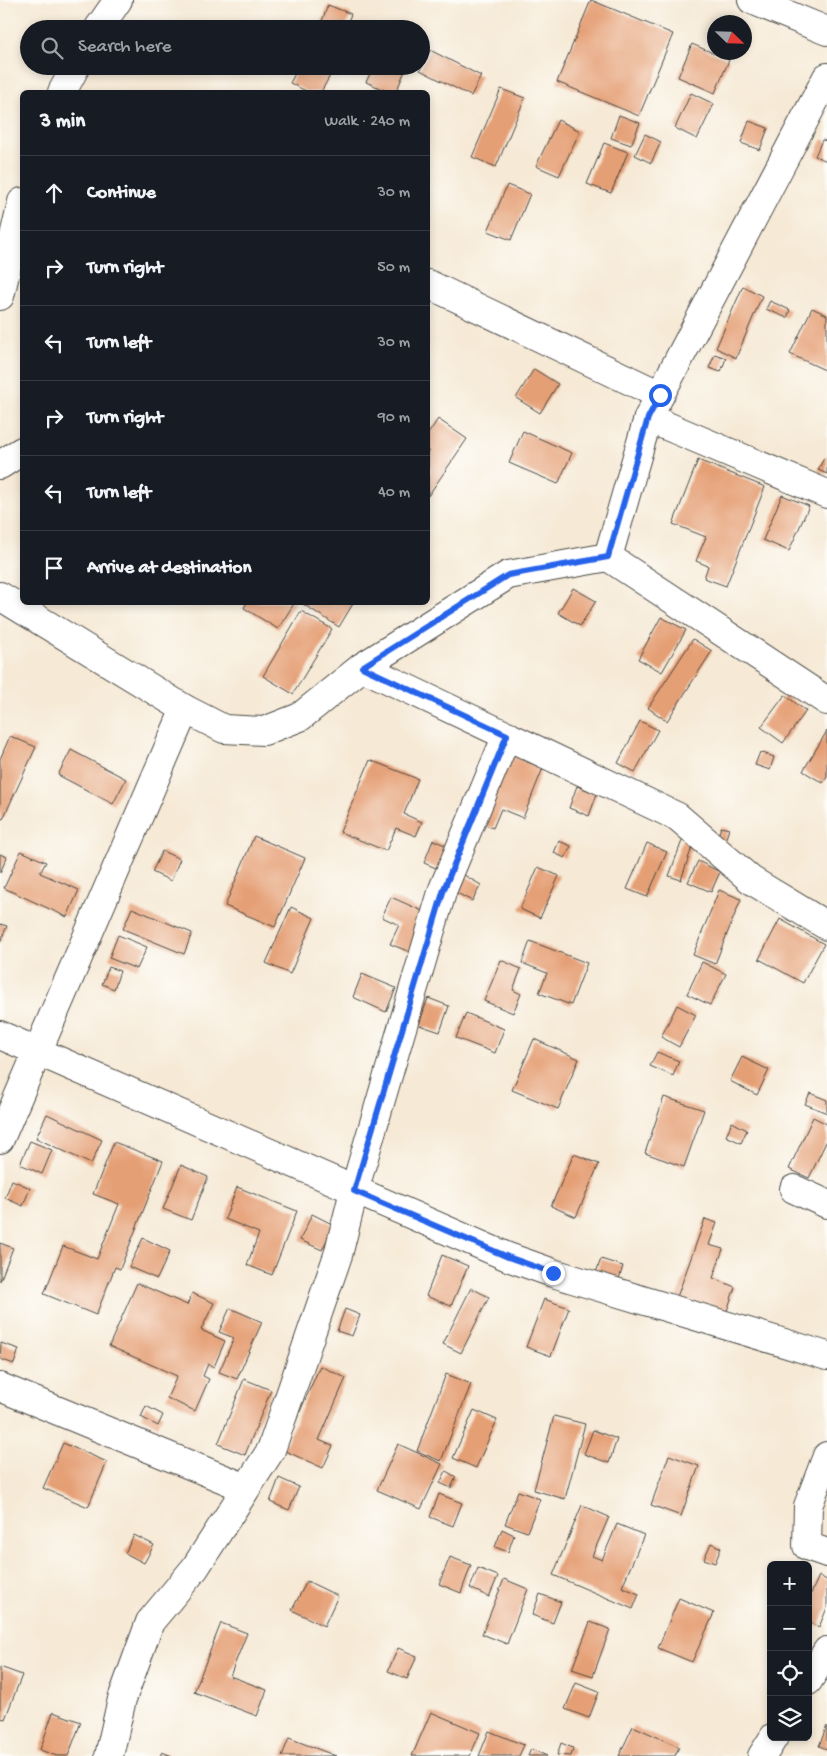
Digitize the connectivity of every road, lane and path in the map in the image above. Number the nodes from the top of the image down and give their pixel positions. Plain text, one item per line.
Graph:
1 (118, 0) edge
2 (752, 0) edge
3 (104, 20) edge
4 (827, 31) edge
5 (71, 75) edge
6 (827, 77) edge
7 (63, 90) edge
8 (20, 211) edge
9 (430, 285) edge
10 (0, 296) edge
11 (654, 407) junction
12 (20, 452) edge
13 (0, 464) edge
14 (827, 494) edge
15 (608, 557) junction
16 (0, 596) edge
17 (362, 667) junction
18 (827, 701) edge
19 (185, 709) junction
20 (507, 735) junction
21 (827, 926) edge
22 (0, 1035) edge
23 (38, 1052) junction
24 (0, 1139) edge
25 (794, 1189) dead end
26 (354, 1191) junction
27 (827, 1204) edge
28 (827, 1356) edge
29 (0, 1387) edge
30 (827, 1456) edge
31 (246, 1488) junction
32 (827, 1552) edge
33 (827, 1651) edge
34 (812, 1675) edge
35 (771, 1741) edge
36 (109, 1756) edge
37 (762, 1756) edge

1 - 3 street
2 - 4 street
5 - 7 street
6 - 11 street
8 - 10 street
9 - 11 street
11 - 14 street
11 - 15 street
12 - 13 street
15 - 17 street
15 - 18 street
16 - 19 street
17 - 19 street
17 - 20 street
19 - 23 street
20 - 21 street
20 - 26 street
22 - 23 street
23 - 24 street
23 - 26 street
25 - 27 street
26 - 28 street
26 - 31 street
29 - 31 street
30 - 32 street
31 - 36 street
33 - 34 street
35 - 37 street

